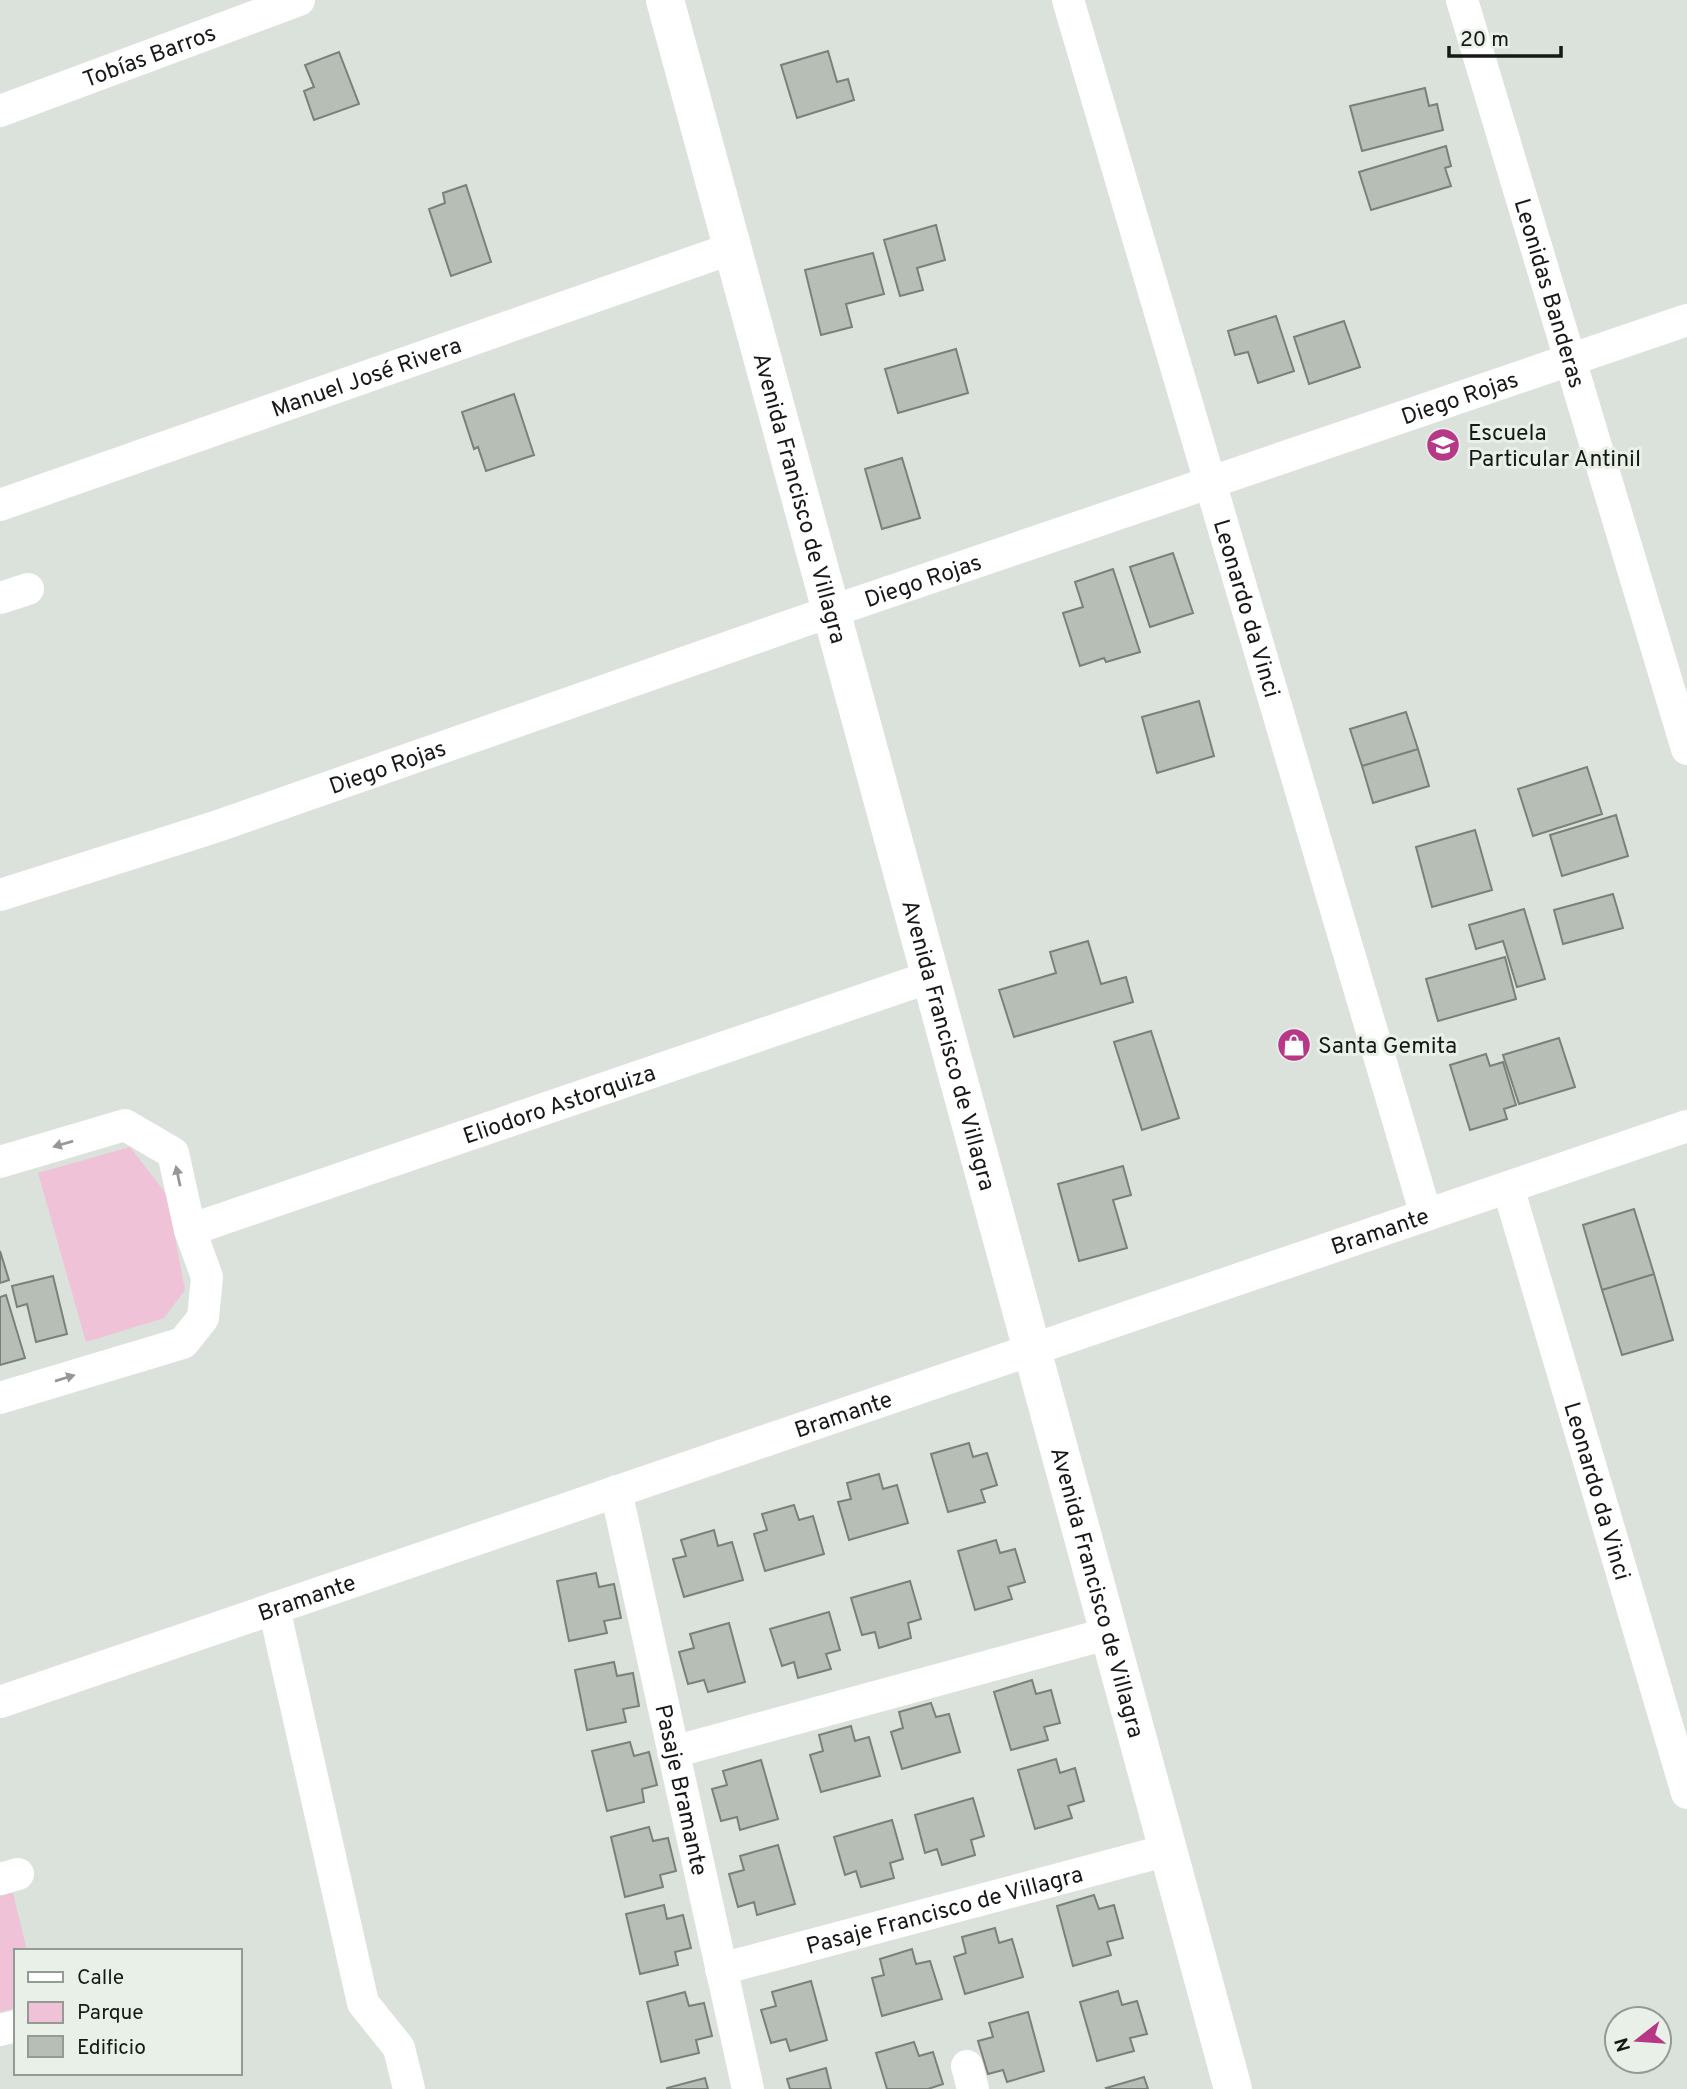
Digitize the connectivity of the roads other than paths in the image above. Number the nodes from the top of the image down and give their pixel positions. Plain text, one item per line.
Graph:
1 (299, 0) edge
2 (665, 0) edge
3 (1068, 0) edge
4 (1462, 0) edge
5 (0, 111) edge
6 (733, 247) junction
7 (1687, 320) edge
8 (1570, 360) junction
9 (1212, 482) junction
10 (0, 505) edge
11 (831, 611) junction
12 (1687, 749) edge
13 (0, 895) edge
14 (930, 977) junction
15 (1687, 1126) edge
16 (0, 1162) edge
17 (1508, 1187) junction
18 (1426, 1215) junction
19 (190, 1230) junction
20 (1032, 1349) junction
21 (0, 1398) edge
22 (616, 1491) junction
23 (274, 1608) junction
24 (1110, 1633) junction
25 (0, 1702) edge
26 (673, 1752) junction
27 (1687, 1793) edge
28 (1168, 1850) junction
29 (721, 1969) junction
30 (409, 2089) edge
31 (748, 2089) edge
32 (1233, 2089) edge

1 - 5 street, Tobías Barros
2 - 6 street, Avenida Francisco de Villagra
3 - 9 street, Leonardo da Vinci
4 - 8 street, Leonidas Banderas
6 - 10 street, Manuel José Rivera
6 - 11 street, Avenida Francisco de Villagra
7 - 8 street, Diego Rojas
8 - 9 street, Diego Rojas
8 - 12 street, Leonidas Banderas
9 - 11 street, Diego Rojas
9 - 18 street, Leonardo da Vinci
11 - 13 street, Diego Rojas
11 - 14 street, Avenida Francisco de Villagra
14 - 19 street, Eliodoro Astorquiza
14 - 20 street, Avenida Francisco de Villagra
15 - 17 street, Bramante
19 -> 16 street
17 - 18 street, Bramante
17 - 27 street, Leonardo da Vinci
18 - 20 street, Bramante
21 -> 19 street
20 - 22 street, Bramante
20 - 24 street, Avenida Francisco de Villagra
22 - 23 street, Bramante
22 - 26 street, Pasaje Bramante
23 - 25 street, Bramante
23 - 30 street
24 - 26 street
24 - 28 street, Avenida Francisco de Villagra
26 - 29 street, Pasaje Bramante
28 - 29 street, Pasaje Francisco de Villagra
28 - 32 street, Avenida Francisco de Villagra
29 - 31 street, Pasaje Bramante

